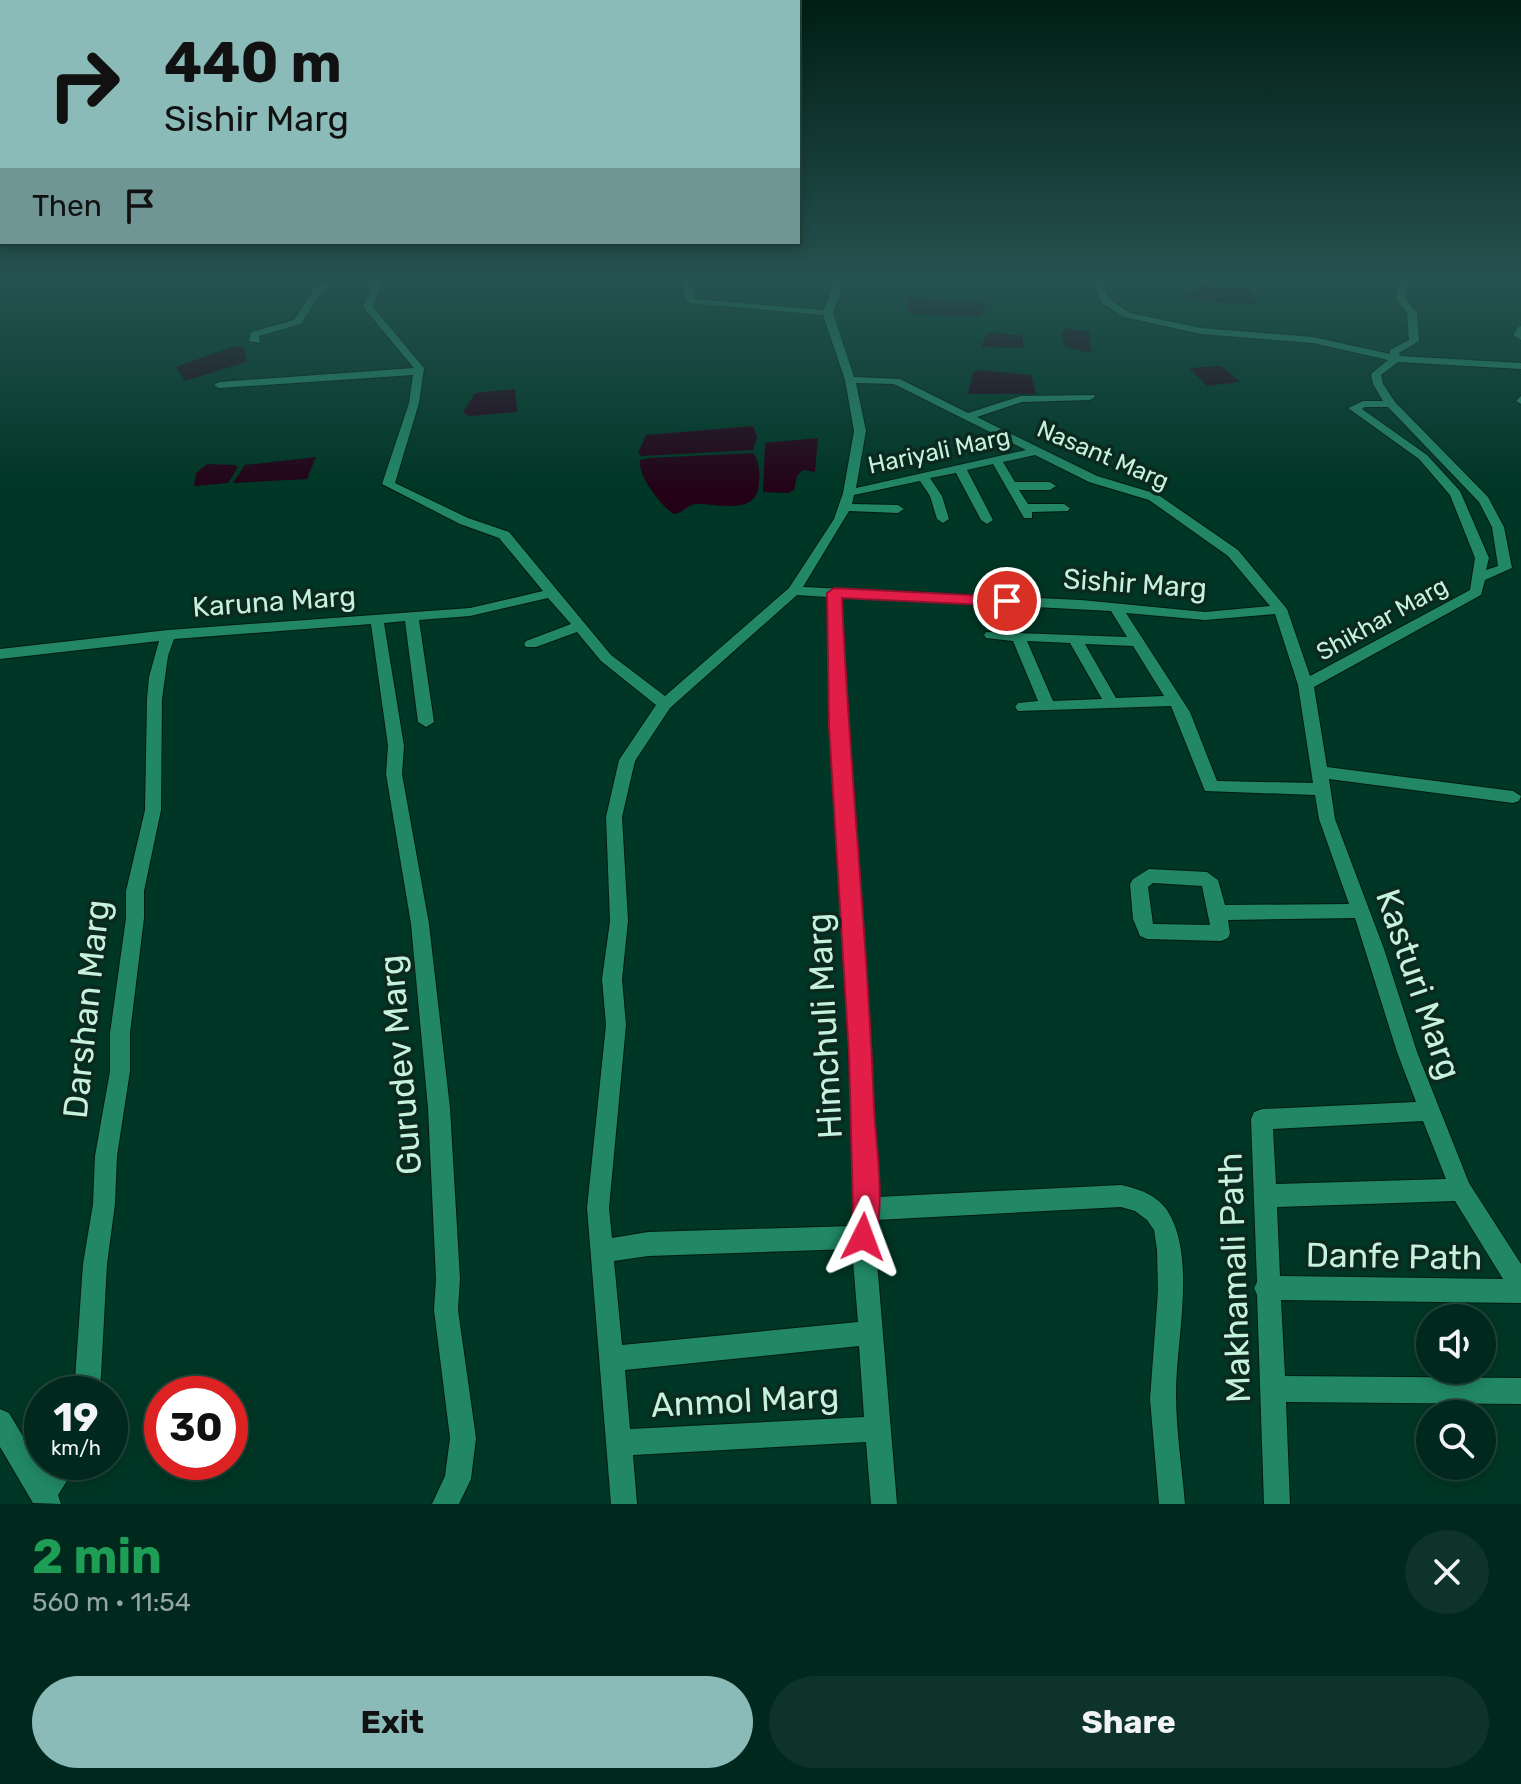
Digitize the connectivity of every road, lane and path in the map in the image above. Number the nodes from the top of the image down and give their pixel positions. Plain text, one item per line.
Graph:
1 (400, 348) edge
2 (840, 348) edge
3 (1349, 348) edge
4 (1401, 348) edge
5 (1396, 359) junction
6 (1521, 366) edge
7 (418, 371) junction
8 (850, 380) junction
9 (219, 385) dead end
10 (1090, 397) dead end
11 (1391, 404) junction
12 (966, 417) junction
13 (1037, 451) junction
14 (997, 462) junction
15 (961, 470) junction
16 (924, 478) junction
17 (889, 484) junction
18 (1009, 486) junction
19 (1050, 486) dead end
20 (849, 493) junction
21 (844, 507) junction
22 (1064, 508) dead end
23 (943, 519) dead end
24 (987, 520) dead end
25 (1479, 578) junction
26 (794, 591) junction
27 (550, 593) junction
28 (834, 593) junction
29 (1116, 608) junction
30 (1280, 609) junction
31 (412, 618) junction
32 (377, 620) junction
33 (580, 626) junction
34 (168, 635) junction
35 (991, 635) dead end
36 (1018, 636) junction
37 (1075, 639) junction
38 (1136, 642) junction
39 (531, 644) dead end
40 (0, 654) edge
41 (1306, 685) junction
42 (1176, 701) junction
43 (1111, 702) junction
44 (665, 704) junction
45 (1047, 705) junction
46 (1023, 707) dead end
47 (426, 722) dead end
48 (1320, 781) junction
49 (1513, 797) dead end
50 (1361, 911) junction
51 (1219, 913) junction
52 (1428, 1111) junction
53 (1461, 1190) junction
54 (1263, 1196) junction
55 (866, 1209) junction
56 (863, 1237) junction
57 (600, 1251) junction
58 (1266, 1288) junction
59 (1521, 1288) edge
60 (869, 1333) junction
61 (611, 1359) junction
62 (88, 1376) edge
63 (1272, 1389) junction
64 (1521, 1391) edge
65 (0, 1422) edge
66 (876, 1429) junction
67 (618, 1443) junction
68 (56, 1480) edge
69 (45, 1499) edge
70 (445, 1504) edge
71 (624, 1504) edge
72 (884, 1504) edge
73 (1172, 1504) edge
74 (1277, 1504) edge

1 - 7 street
2 - 8 street
3 - 5 street
4 - 5 street
5 - 6 street
5 - 11 street
7 - 9 street
7 - 27 street
8 - 12 street, Nasant Marg
8 - 20 street
10 - 12 street
11 - 25 street
11 - 25 street, Shikhar Marg
12 - 13 street, Nasant Marg
13 - 14 street, Hariyali Marg
13 - 30 street, Nasant Marg
14 - 15 street, Hariyali Marg
14 - 18 street
15 - 16 street, Hariyali Marg
15 - 24 street
16 - 17 street, Hariyali Marg
16 - 23 street
17 - 20 street, Hariyali Marg
17 - 21 street
18 - 19 street
18 - 22 street
20 - 21 street
21 - 26 street
25 - 41 street, Shikhar Marg
26 - 28 street, Sishir Marg
26 - 44 street
27 - 31 street, Karuna Marg
27 - 33 street
28 - 29 street, Sishir Marg
28 - 55 street, Himchuli Marg
29 - 30 street, Sishir Marg
29 - 38 street
30 - 41 street, Nasant Marg
31 - 32 street, Karuna Marg
31 - 47 street
32 - 34 street, Karuna Marg
32 - 70 street, Gurudev Marg
33 - 39 street
33 - 44 street
34 - 40 street, Karuna Marg
34 - 62 street, Darshan Marg
35 - 36 street
36 - 37 street
36 - 45 street
37 - 38 street
37 - 43 street
38 - 42 street
41 - 48 street, Kasturi Marg
42 - 43 street
42 - 48 street
43 - 45 street
44 - 57 street
45 - 46 street
48 - 49 street
48 - 50 street, Kasturi Marg
50 - 51 street
50 - 52 street, Kasturi Marg
51 - 51 street
52 - 53 street, Kasturi Marg
52 - 54 street, Makhamali Path
53 - 54 street
53 - 59 street, Kasturi Marg
54 - 58 street, Makhamali Path
55 - 56 street, Himchuli Marg
55 - 73 street
56 - 57 street
56 - 60 street, Himchuli Marg
57 - 61 street
58 - 59 street, Danfe Path
58 - 63 street, Makhamali Path
60 - 61 street
60 - 66 street, Himchuli Marg
61 - 67 street
63 - 64 street
63 - 74 street, Makhamali Path
65 - 69 street
66 - 67 street, Anmol Marg
66 - 72 street, Himchuli Marg
67 - 71 street
68 - 69 street

